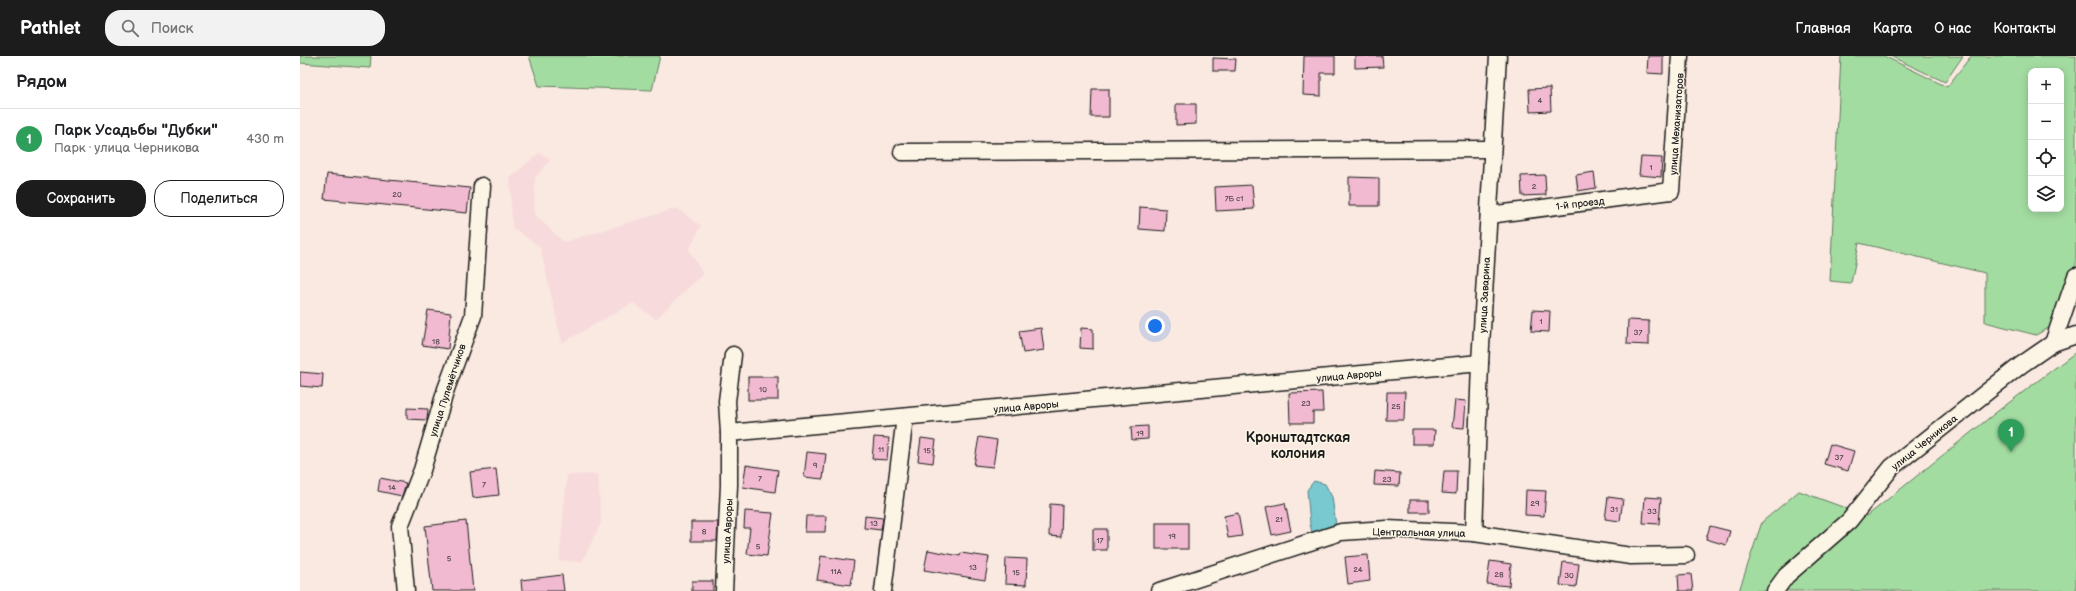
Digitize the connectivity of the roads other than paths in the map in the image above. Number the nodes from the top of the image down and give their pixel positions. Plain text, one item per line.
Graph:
1 (1498, 56) edge
2 (1680, 56) edge
3 (1492, 149) junction
4 (902, 152) dead end
5 (482, 186) dead end
6 (1671, 192) joint
7 (1489, 214) junction
8 (2076, 276) edge
9 (2076, 335) edge
10 (2053, 343) junction
11 (733, 355) dead end
12 (1480, 363) junction
13 (905, 417) junction
14 (729, 433) junction
15 (1474, 533) junction
16 (1686, 555) dead end
17 (406, 591) edge
18 (724, 591) edge
19 (883, 591) edge
20 (1159, 591) edge
21 (1775, 591) edge

1 - 3 street, улица Заварина
2 - 6 street, улица Механизаторов
3 - 4 street
3 - 7 street, улица Заварина
5 - 17 street, улица Пулемётчиков
6 - 7 street, 1-й проезд
7 - 12 street, улица Заварина
8 - 10 street
9 - 10 street, улица Черникова
10 - 21 street, улица Черникова
11 - 14 street
12 - 13 street, улица Авроры
12 - 15 street, улица Заварина
13 - 14 street, улица Авроры
13 - 19 street
14 - 18 street, улица Авроры
15 - 16 street, Центральная улица
15 - 20 street, Центральная улица

